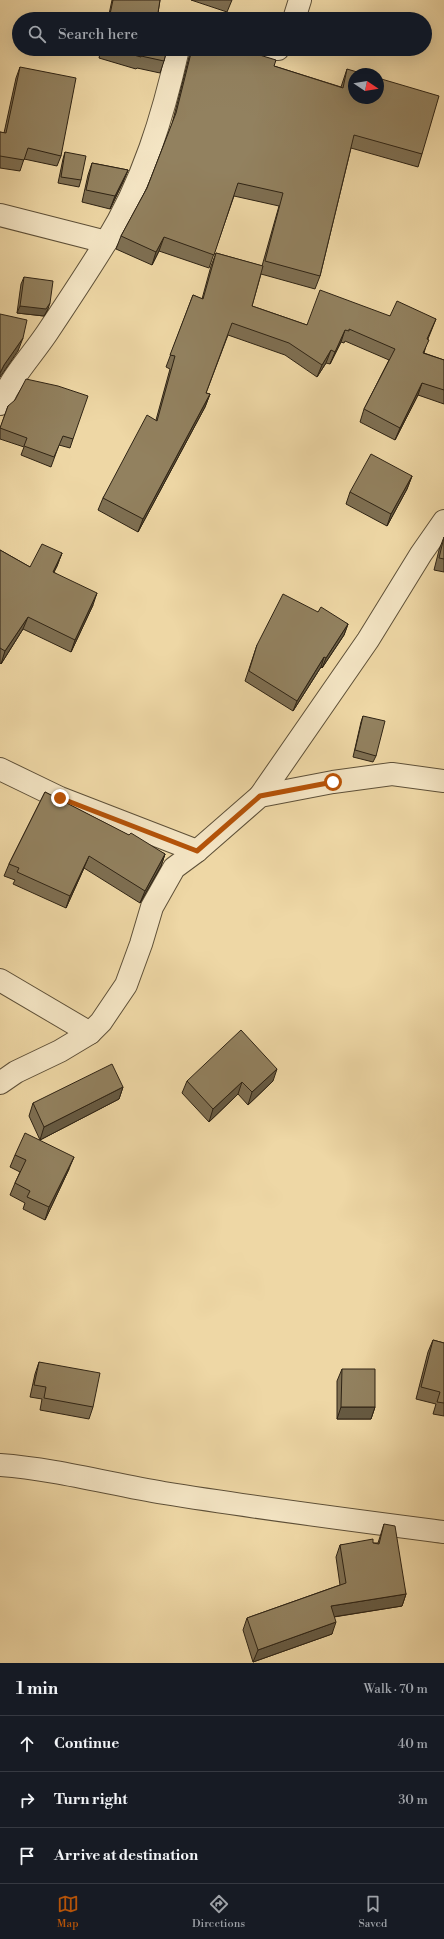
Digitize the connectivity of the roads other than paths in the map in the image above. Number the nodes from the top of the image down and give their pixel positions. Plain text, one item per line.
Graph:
1 (300, 0) edge
2 (296, 12) edge
3 (176, 56) edge
4 (0, 215) edge
5 (106, 242) junction
6 (0, 404) edge
7 (444, 521) edge
8 (0, 769) edge
9 (444, 781) edge
10 (260, 796) junction
11 (197, 851) junction
12 (0, 980) edge
13 (90, 1033) junction
14 (0, 1083) edge
15 (0, 1465) edge
16 (444, 1532) edge

1 - 2 street
3 - 5 street
4 - 5 street
5 - 6 street
7 - 10 street
8 - 11 street
9 - 10 street
10 - 11 street
11 - 13 street
12 - 13 street
13 - 14 street
15 - 16 street

